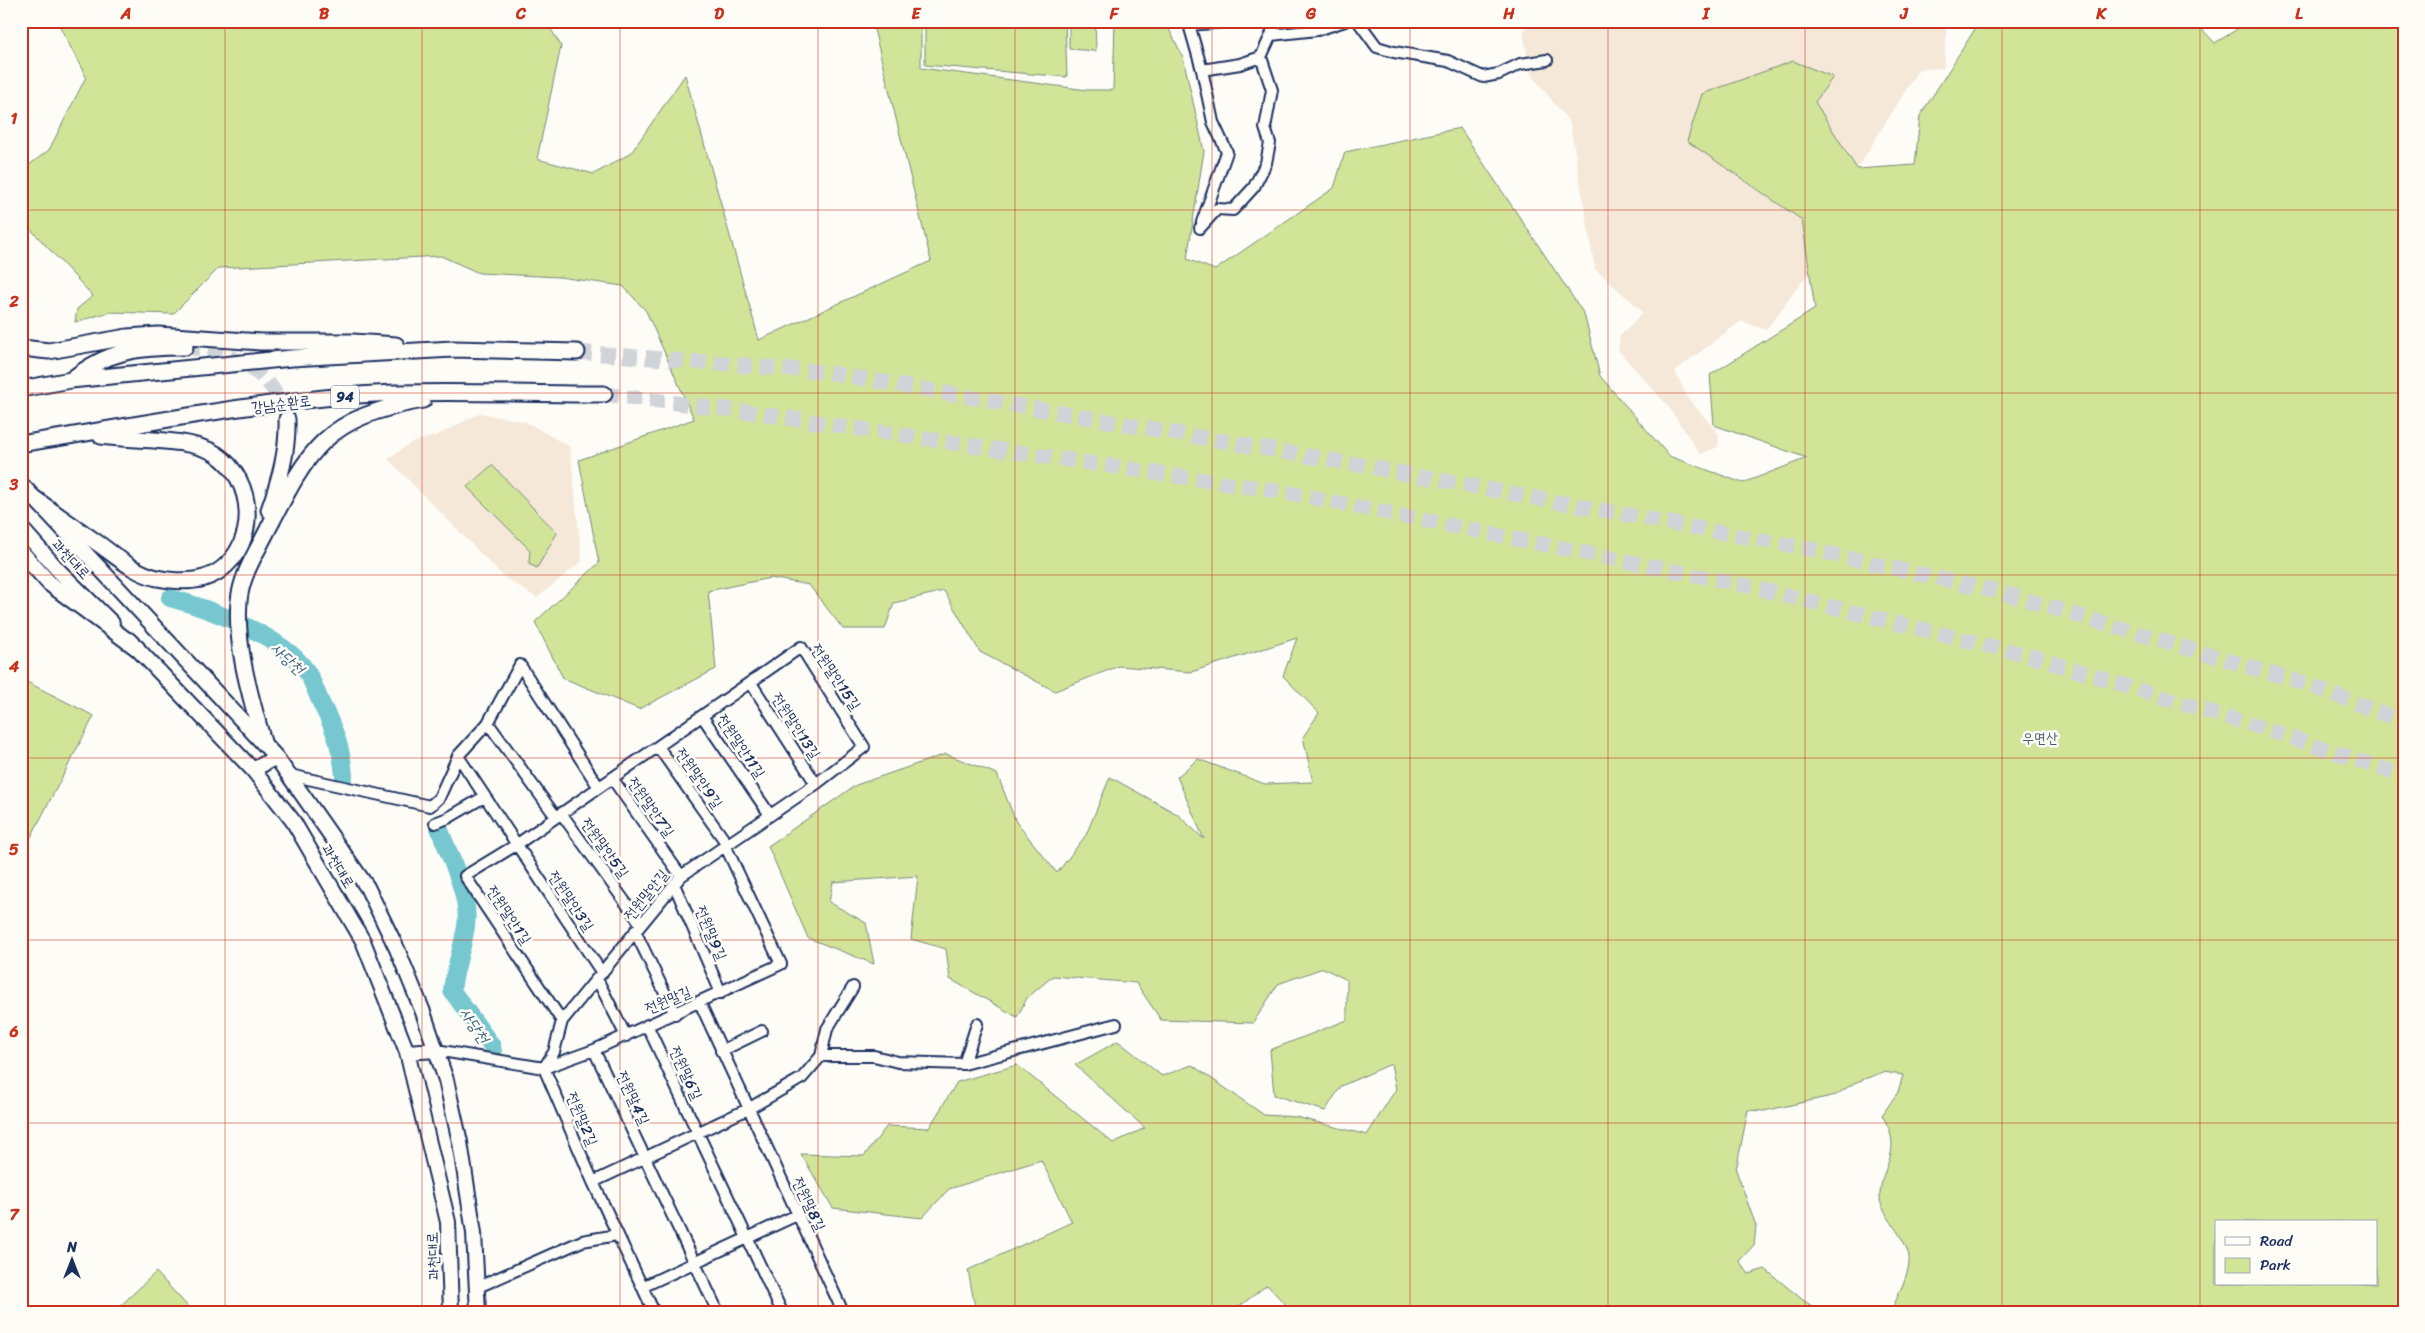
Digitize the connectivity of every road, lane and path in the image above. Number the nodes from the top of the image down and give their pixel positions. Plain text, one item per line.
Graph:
1 (1236, 21) edge
2 (1275, 21) edge
3 (1345, 21) edge
4 (1358, 21) edge
5 (1188, 23) edge
6 (1271, 35) junction
7 (1261, 57) junction
8 (1547, 60) dead end
9 (1202, 70) junction
10 (185, 347) tunnel mouth
11 (21, 348) edge
12 (453, 348) junction
13 (577, 352) tunnel mouth
14 (71, 380) junction
15 (21, 389) edge
16 (464, 393) junction
17 (604, 394) tunnel mouth
18 (287, 419) tunnel mouth
19 (88, 433) junction
20 (21, 444) edge
21 (26, 490) edge
22 (21, 528) edge
23 (21, 552) edge
24 (245, 575) junction
25 (137, 648) junction
26 (751, 683) junction
27 (702, 716) junction
28 (488, 723) junction
29 (263, 742) junction
30 (864, 747) joint
31 (659, 748) junction
32 (458, 756) junction
33 (276, 757) junction
34 (253, 770) junction
35 (290, 775) junction
36 (612, 778) junction
37 (816, 784) junction
38 (598, 786) junction
39 (484, 797) junction
40 (559, 815) junction
41 (770, 815) junction
42 (435, 823) dead end
43 (516, 845) junction
44 (726, 845) junction
45 (677, 880) junction
46 (638, 928) junction
47 (599, 976) junction
48 (853, 987) dead end
49 (721, 993) junction
50 (700, 1003) junction
51 (675, 1014) junction
52 (562, 1021) junction
53 (977, 1024) dead end
54 (1116, 1024) dead end
55 (647, 1025) junction
56 (762, 1031) dead end
57 (626, 1036) junction
58 (436, 1050) junction
59 (594, 1050) junction
60 (721, 1051) junction
61 (407, 1052) junction
62 (821, 1056) junction
63 (964, 1064) junction
64 (544, 1068) junction
65 (748, 1109) junction
66 (698, 1133) junction
67 (645, 1158) junction
68 (593, 1182) junction
69 (797, 1215) junction
70 (617, 1235) junction
71 (748, 1237) junction
72 (694, 1262) junction
73 (478, 1287) junction
74 (642, 1287) junction
75 (451, 1312) edge
76 (478, 1312) edge
77 (654, 1312) edge
78 (718, 1312) edge
79 (782, 1312) edge
80 (843, 1312) edge

1 - 5 street
2 - 6 street
3 - 6 street
4 - 8 street
5 - 9 street
6 - 7 street
7 - 9 street
7 - 9 street
10 - 14 highway
11 - 12 highway
12 - 13 highway
12 - 14 highway
14 - 15 highway
16 - 17 highway, 강남순환로 / 94
16 - 19 highway, 강남순환로 / 94
16 - 24 highway
18 - 24 highway
19 - 20 highway, 강남순환로 / 94
19 - 21 highway
21 - 29 main road, 과천대로
22 - 25 main road, 과천대로
23 - 25 highway
24 - 29 highway
25 - 34 main road, 과천대로
26 - 27 street, 전원말안11길
26 - 30 street, 전원말안15길
26 - 37 street, 전원말안13길
27 - 31 street, 전원말안9길
27 - 41 street, 전원말안11길
28 - 32 street
28 - 38 street
28 - 40 street, 전원말안5길
29 - 33 main road, 과천대로
30 - 37 street, 전원말안길
31 - 36 street, 전원말안7길
31 - 44 street, 전원말안9길
32 - 35 street
32 - 39 street, 전원말안3길
33 - 34 main road
33 - 35 main road, 과천대로
34 - 61 main road, 과천대로
35 - 58 main road, 과천대로
36 - 38 street, 전원말안5길
36 - 45 street, 전원말안7길
37 - 41 street, 전원말안길
38 - 40 street, 전원말안5길
39 - 42 street
39 - 43 street, 전원말안3길
40 - 43 street
40 - 46 street, 전원말안5길
41 - 44 street, 전원말안길
43 - 47 street, 전원말안3길
43 - 52 street, 전원말안1길
44 - 45 street, 전원말안길
44 - 49 street, 전원말길
45 - 46 street, 전원말안길
45 - 49 street, 전원말9길
46 - 47 street, 전원말안길
46 - 51 street, 전원말안5길
47 - 52 street, 전원말안길
47 - 57 street, 전원말안3길
48 - 62 street
49 - 50 street, 전원말길
50 - 51 street, 전원말길
50 - 60 street, 전원말8길
51 - 55 street, 전원말길
52 - 64 street, 전원말안길
53 - 63 street
54 - 63 street
55 - 57 street, 전원말길
55 - 66 street, 전원말6길
56 - 60 street
57 - 59 street, 전원말길
58 - 61 main road
58 - 64 street, 전원말길
58 - 73 main road, 과천대로
59 - 64 street, 전원말길
59 - 67 street, 전원말4길
60 - 65 street, 전원말8길
61 - 75 main road, 과천대로
62 - 63 street
62 - 65 street
64 - 68 street, 전원말2길
65 - 66 street
65 - 69 street, 전원말8길
66 - 67 street
66 - 71 street, 전원말6길
67 - 68 street
67 - 72 street, 전원말4길
68 - 70 street, 전원말2길
69 - 71 street
69 - 80 street, 전원말8길
70 - 73 street
70 - 74 street, 전원말2길
71 - 72 street
71 - 79 street, 전원말6길
72 - 74 street
72 - 78 street, 전원말4길
73 - 76 main road, 과천대로
74 - 77 street, 전원말2길

